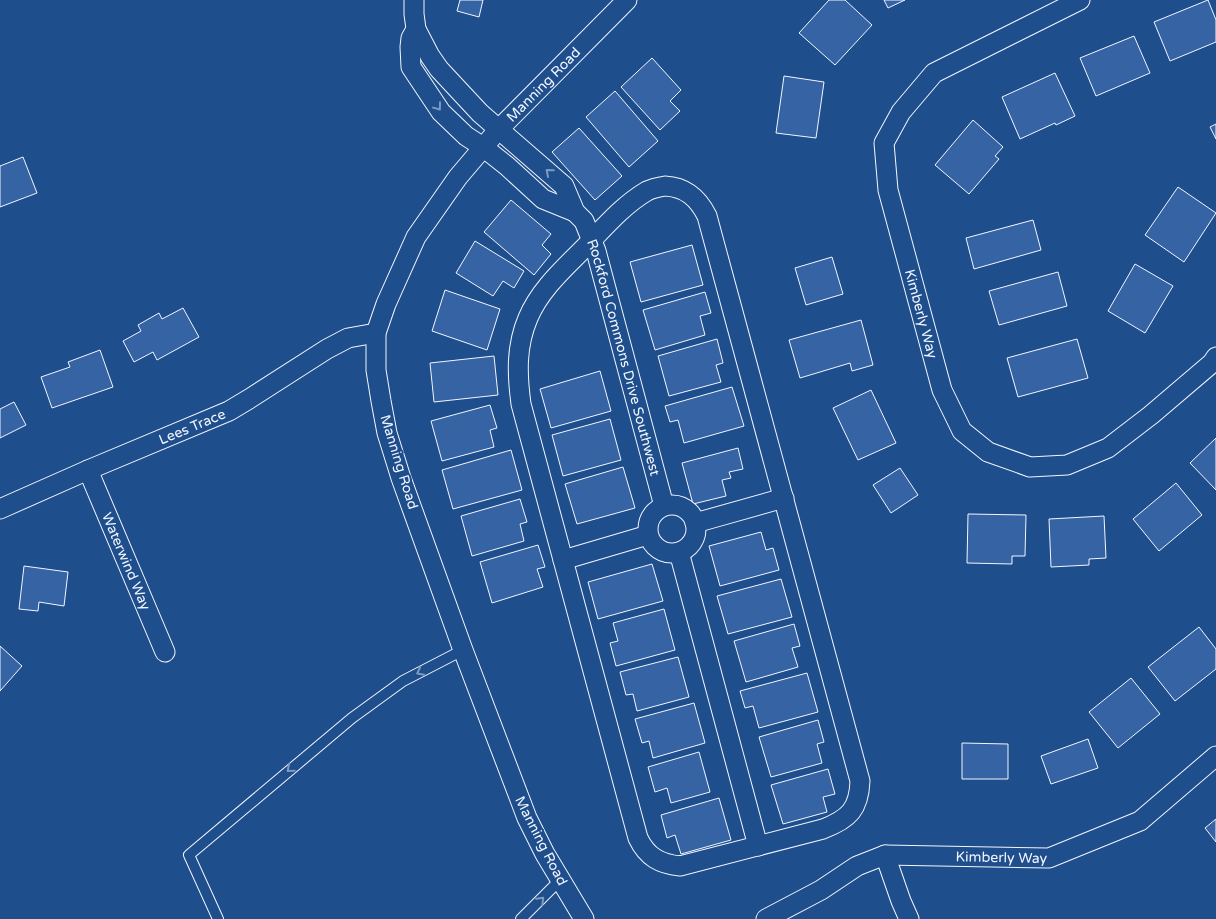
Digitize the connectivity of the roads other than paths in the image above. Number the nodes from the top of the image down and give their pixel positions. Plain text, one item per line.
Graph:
1 (414, 0) edge
2 (628, 0) edge
3 (1080, 0) edge
4 (416, 29) junction
5 (498, 130) junction
6 (483, 147) junction
7 (576, 212) junction
8 (592, 240) junction
9 (376, 333) junction
10 (1216, 357) edge
11 (88, 470) junction
12 (784, 498) junction
13 (664, 506) junction
14 (0, 509) edge
15 (695, 523) junction
16 (648, 535) junction
17 (679, 552) junction
18 (563, 560) junction
19 (463, 650) junction
20 (165, 652) dead end
21 (1216, 756) edge
22 (758, 846) junction
23 (885, 855) junction
24 (560, 880) junction
25 (218, 919) edge
26 (521, 919) edge
27 (584, 919) edge
28 (766, 919) edge
29 (909, 919) edge

1 - 4 street
2 - 5 street, Manning Road
3 - 10 street, Kimberly Way
4 - 5 street, Rockford Commons Drive Southwest
4 -> 6 street
5 - 6 street, Manning Road
7 -> 5 street, Rockford Commons Drive Southwest
6 - 7 street
6 - 9 street, Manning Road
7 - 8 street, Rockford Commons Drive Southwest
8 - 12 street
8 - 13 street, Rockford Commons Drive Southwest
8 - 18 street
9 - 11 street, Lees Trace
9 - 19 street, Manning Road
11 - 14 street, Lees Trace
11 - 20 street, Waterwind Way
12 - 15 street
12 - 22 street
13 - 15 street
13 - 16 street
15 - 17 street
16 - 17 street
16 - 18 street
17 - 22 street
18 - 22 street
19 - 24 street, Manning Road
19 -> 25 lane
21 - 23 street, Kimberly Way
23 - 28 street
23 - 29 street
26 -> 24 lane
24 - 27 street, Manning Road

